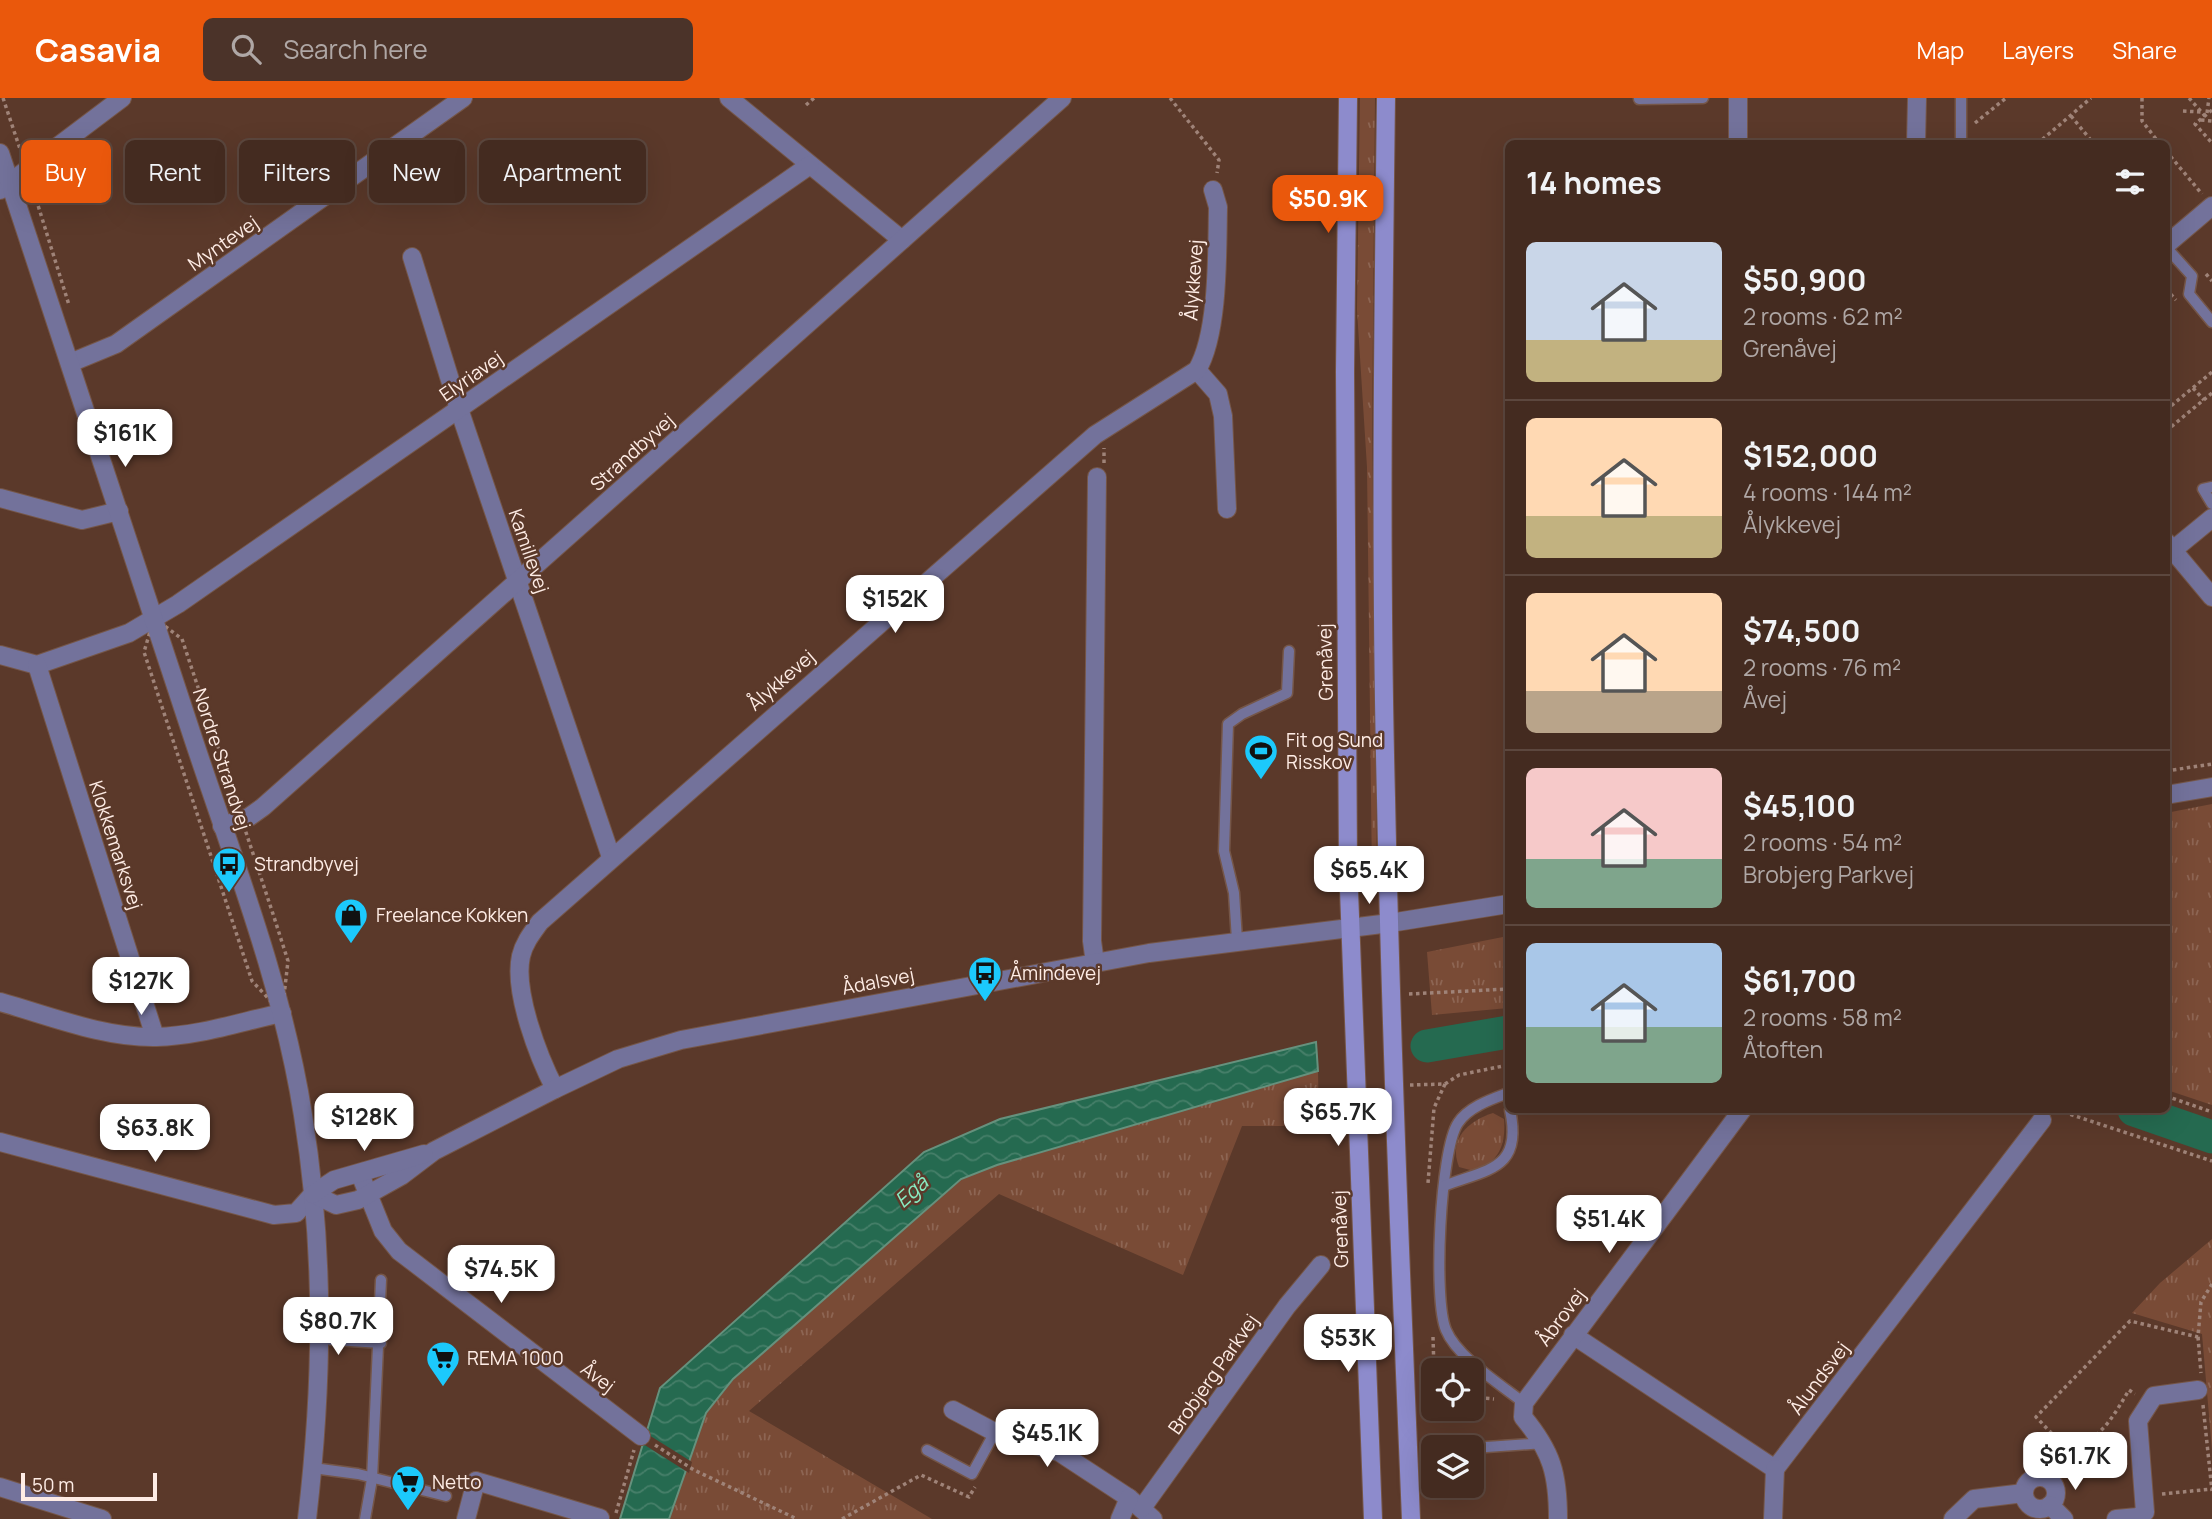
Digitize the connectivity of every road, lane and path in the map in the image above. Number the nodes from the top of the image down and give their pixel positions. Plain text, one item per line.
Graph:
1 (122, 98) edge
2 (463, 98) edge
3 (729, 98) edge
4 (814, 98) edge
5 (1062, 98) edge
6 (1170, 98) edge
7 (1348, 98) edge
8 (1386, 98) edge
9 (1703, 98) edge
10 (1738, 98) edge
11 (1917, 98) edge
12 (1961, 98) edge
13 (2006, 98) edge
14 (2091, 98) edge
15 (2142, 98) edge
16 (2189, 98) edge
17 (2209, 98) edge
18 (1639, 99) edge
19 (806, 105) dead end
20 (2212, 110) edge
21 (2183, 111) dead end
22 (2201, 112) junction
23 (2070, 115) junction
24 (2206, 115) junction
25 (2201, 120) junction
26 (2212, 121) edge
27 (1961, 123) junction
28 (1738, 140) edge
29 (1916, 140) edge
30 (1961, 140) edge
31 (2042, 140) edge
32 (2091, 140) edge
33 (2157, 140) edge
34 (2212, 143) edge
35 (0, 153) edge
36 (2170, 156) edge
37 (810, 165) junction
38 (5, 187) edge
39 (1213, 190) joint
40 (2212, 206) edge
41 (902, 240) junction
42 (2170, 243) edge
43 (2170, 251) edge
44 (412, 257) dead end
45 (2212, 322) edge
46 (70, 363) junction
47 (1197, 370) junction
48 (2212, 372) edge
49 (2192, 387) junction
50 (2212, 393) edge
51 (2204, 400) junction
52 (2170, 406) edge
53 (459, 409) junction
54 (2170, 428) edge
55 (1097, 477) dead end
56 (2212, 487) edge
57 (0, 498) edge
58 (2212, 504) edge
59 (1227, 509) dead end
60 (119, 511) junction
61 (2212, 518) edge
62 (2170, 546) edge
63 (517, 582) junction
64 (2212, 597) edge
65 (154, 618) junction
66 (1289, 651) dead end
67 (0, 655) edge
68 (37, 666) junction
69 (2212, 764) edge
70 (2170, 770) edge
71 (2212, 788) edge
72 (2170, 794) edge
73 (222, 826) junction
74 (611, 857) junction
75 (1505, 904) edge
76 (1390, 923) junction
77 (1351, 927) junction
78 (1237, 940) junction
79 (1095, 963) junction
80 (1505, 989) edge
81 (1391, 995) junction
82 (0, 1002) edge
83 (282, 1013) junction
84 (155, 1037) junction
85 (1505, 1066) edge
86 (1445, 1084) dead end
87 (555, 1090) junction
88 (2170, 1097) edge
89 (1505, 1101) edge
90 (2212, 1112) edge
91 (1510, 1113) edge
92 (1740, 1113) edge
93 (2049, 1115) edge
94 (0, 1142) edge
95 (434, 1151) junction
96 (2212, 1161) edge
97 (360, 1174) junction
98 (1444, 1186) junction
99 (313, 1194) junction
100 (368, 1194) junction
101 (1321, 1265) dead end
102 (381, 1280) dead end
103 (2212, 1284) edge
104 (1573, 1335) junction
105 (2198, 1337) junction
106 (320, 1339) junction
107 (381, 1343) junction
108 (2200, 1387) junction
109 (2150, 1402) junction
110 (953, 1410) dead end
111 (1523, 1410) junction
112 (995, 1432) junction
113 (640, 1435) junction
114 (2057, 1439) junction
115 (1544, 1443) junction
116 (1484, 1447) edge
117 (927, 1450) dead end
118 (313, 1468) junction
119 (1775, 1469) junction
120 (980, 1477) dead end
121 (2043, 1477) junction
122 (372, 1479) junction
123 (0, 1487) edge
124 (2212, 1490) edge
125 (2024, 1493) junction
126 (446, 1496) dead end
127 (2146, 1496) junction
128 (2050, 1505) junction
129 (1141, 1509) edge
130 (600, 1518) edge
131 (102, 1519) edge
132 (307, 1519) edge
133 (365, 1519) edge
134 (466, 1519) edge
135 (614, 1519) edge
136 (797, 1519) edge
137 (842, 1519) edge
138 (1120, 1519) edge
139 (1374, 1519) edge
140 (1412, 1519) edge
141 (1558, 1519) edge
142 (1773, 1519) edge
143 (1953, 1519) edge
144 (2064, 1519) edge
145 (2116, 1519) edge

1 - 38 street
2 - 46 street, Myntevej
3 - 37 street
4 - 19 path
5 - 41 street, Strandbyvej
6 - 39 path
7 - 77 main road, Grenåvej
8 - 76 main road
9 - 18 lane
10 - 28 street
11 - 29 street
12 - 27 lane
13 - 27 path
14 - 23 path
15 - 33 path
16 - 22 path
17 - 24 path
20 - 24 path
21 - 22 path
22 - 24 path
23 - 31 path
23 - 32 path
24 - 25 path
25 - 26 path
25 - 34 path
27 - 30 lane
35 - 38 street, Nordre Strandvej
36 - 40 path
37 - 41 street
37 - 53 street, Elyriavej
38 - 46 street, Nordre Strandvej
39 - 47 street, Ålykkevej
40 - 42 street
41 - 63 street, Strandbyvej
43 - 45 lane
44 - 53 street, Kamillevej
46 - 60 street, Nordre Strandvej
47 - 59 street
47 - 74 street, Ålykkevej
48 - 49 path
49 - 51 path
49 - 52 path
50 - 51 path
51 - 54 path
53 - 63 street, Kamillevej
53 - 65 street, Elyriavej
55 - 79 street
56 - 58 lane
57 - 60 street
60 - 65 street, Nordre Strandvej
61 - 62 street
62 - 64 street
63 - 73 street, Strandbyvej
63 - 74 street, Kamillevej
65 - 68 street, Elyriavej
65 - 73 street, Nordre Strandvej
66 - 78 lane
67 - 68 street
68 - 84 street, Klokkemarksvej
69 - 70 path
71 - 72 street
73 - 83 street, Nordre Strandvej
74 - 87 street, Ålykkevej
75 - 76 street, Ådalsvej
76 - 77 street, Ådalsvej
76 - 81 main road
77 - 78 street, Ådalsvej
77 - 139 main road, Grenåvej
78 - 79 street, Ådalsvej
79 - 87 street, Ådalsvej
80 - 81 path
81 - 140 main road
82 - 84 street
83 - 84 street
83 - 99 street, Nordre Strandvej
85 - 86 path
87 - 95 street, Ådalsvej
88 - 90 path
89 - 98 lane
91 - 98 lane
92 - 104 street, Åbrovej
93 - 96 path
93 - 119 street, Ålundsvej
94 - 99 street
95 - 97 street, Ådalsvej
95 - 100 street, Ådalsvej
97 - 99 street, Ådalsvej
97 - 100 street, Åvej
98 - 111 lane
99 - 100 street, Ådalsvej
99 - 106 street, Nordre Strandvej
100 - 113 street, Åvej
101 - 129 street, Brobjerg Parkvej
102 - 107 lane
103 - 105 path
104 - 111 street, Åbrovej
104 - 119 street
105 - 108 path
105 - 114 path
106 - 107 lane
106 - 118 street, Nordre Strandvej
107 - 122 lane
108 - 109 street
108 - 124 path
109 - 114 path
109 - 127 street
110 - 112 street
111 - 115 street
112 - 117 lane
112 - 129 street
113 - 135 path
113 - 136 path
114 - 121 path
115 - 116 lane
115 - 141 street
118 - 122 lane
118 - 132 street, Nordre Strandvej
119 - 142 street
120 - 137 path
121 - 125 street
121 - 128 street
122 - 126 lane
122 - 133 lane
123 - 131 street
124 - 127 path
125 - 128 street
125 - 143 street
127 - 145 street
128 - 144 street
129 - 138 street, Brobjerg Parkvej
130 - 134 street

